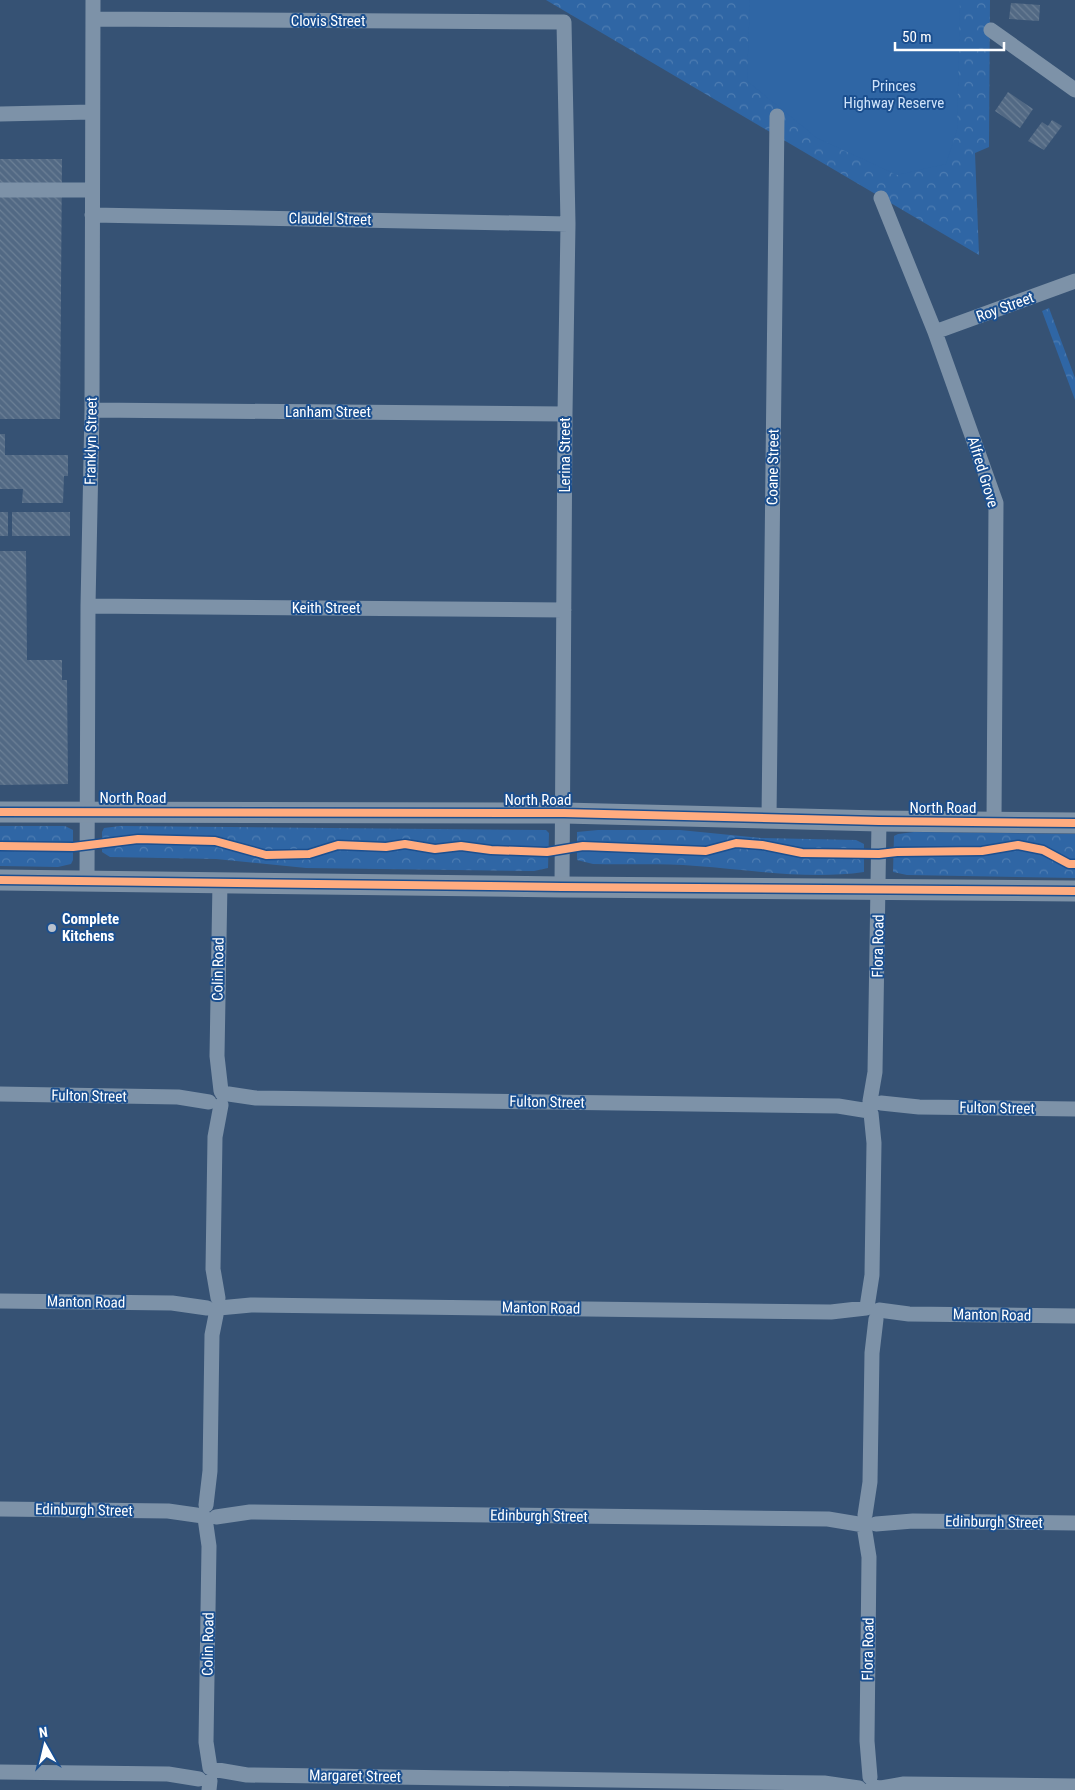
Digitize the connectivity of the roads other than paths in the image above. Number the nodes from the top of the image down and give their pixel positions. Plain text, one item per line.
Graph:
1 (93, 0) edge
2 (93, 19) junction
3 (564, 22) joint
4 (991, 30) dead end
5 (1075, 90) edge
6 (92, 112) junction
7 (0, 114) edge
8 (777, 116) dead end
9 (0, 190) edge
10 (92, 190) junction
11 (881, 198) dead end
12 (92, 215) junction
13 (568, 224) junction
14 (1075, 281) edge
15 (935, 332) junction
16 (92, 410) junction
17 (565, 414) junction
18 (88, 606) junction
19 (564, 610) junction
20 (87, 811) junction
21 (0, 812) edge
22 (564, 813) junction
23 (770, 818) junction
24 (879, 821) junction
25 (994, 822) junction
26 (1075, 823) edge
27 (0, 880) edge
28 (87, 882) junction
29 (220, 882) junction
30 (562, 887) junction
31 (878, 888) junction
32 (1075, 891) edge
33 (0, 1094) edge
34 (216, 1098) junction
35 (875, 1107) junction
36 (1075, 1109) edge
37 (0, 1301) edge
38 (213, 1304) junction
39 (872, 1313) junction
40 (1075, 1316) edge
41 (0, 1509) edge
42 (210, 1512) junction
43 (870, 1520) junction
44 (1075, 1523) edge
45 (0, 1772) edge
46 (206, 1777) edge
47 (866, 1785) edge
48 (1075, 1786) edge

1 - 2 street, Franklyn Street
2 - 3 street, Clovis Street
2 - 6 street, Franklyn Street
3 - 13 street, Lerina Street
4 - 5 street
6 - 7 street
6 - 10 street, Franklyn Street
8 - 23 street, Coane Street
9 - 10 street
10 - 12 street, Franklyn Street
11 - 15 street, Alfred Grove
12 - 13 street, Claudel Street
12 - 16 street, Franklyn Street
13 - 17 street, Lerina Street
14 - 15 street, Roy Street
15 - 25 street, Alfred Grove
16 - 17 street, Lanham Street
16 - 18 street, Franklyn Street
17 - 19 street, Lerina Street
18 - 19 street, Keith Street
18 - 20 street, Franklyn Street
19 - 22 street, Lerina Street
20 - 21 highway, North Road
20 - 22 highway, North Road
20 - 28 street, Franklyn Street
22 - 23 highway, North Road
22 - 30 street, Lerina Street
23 - 24 highway, North Road
24 - 25 highway, North Road
24 - 31 street, Flora Road
25 - 26 highway, North Road
27 - 28 highway
28 - 29 highway
29 - 30 highway
29 - 34 street, Colin Road
30 - 31 highway
31 - 32 highway
31 - 35 street, Flora Road
33 - 34 street, Fulton Street
34 - 35 street, Fulton Street
34 - 38 street, Colin Road
35 - 36 street, Fulton Street
35 - 39 street, Flora Road
37 - 38 street, Manton Road
38 - 39 street, Manton Road
38 - 42 street, Colin Road
39 - 40 street, Manton Road
39 - 43 street, Flora Road
41 - 42 street, Edinburgh Street
42 - 43 street, Edinburgh Street
42 - 46 street, Colin Road
43 - 44 street, Edinburgh Street
43 - 47 street, Flora Road
45 - 46 street, Margaret Street
46 - 47 street, Margaret Street
47 - 48 street, Margaret Street

